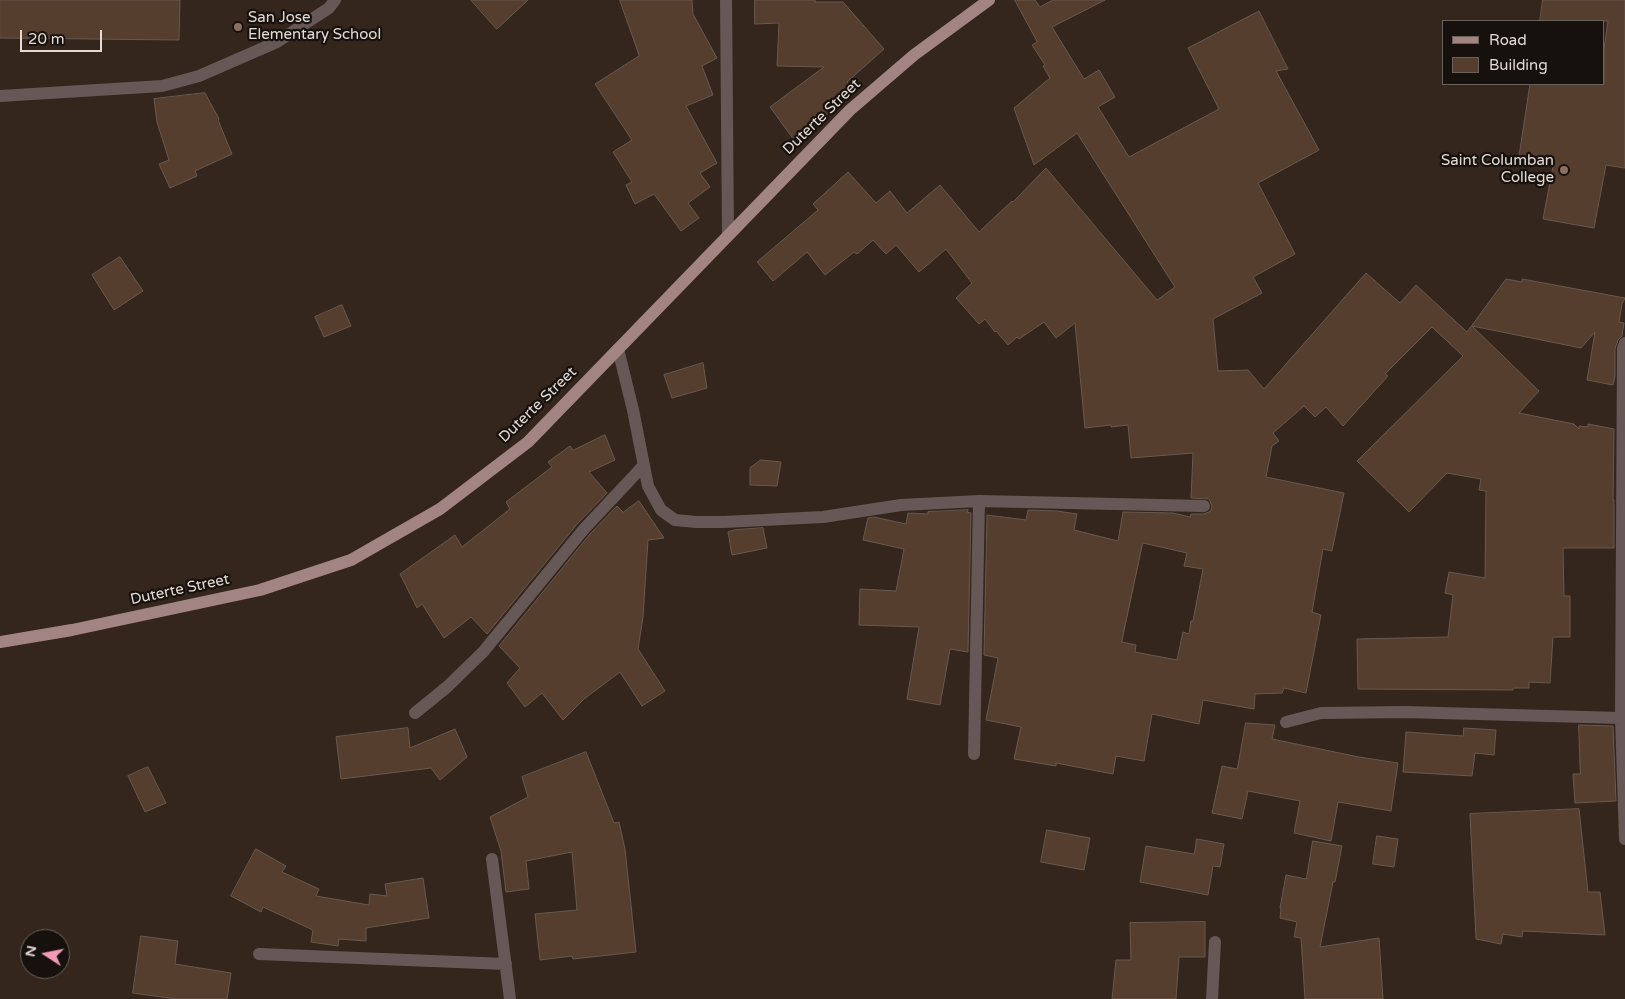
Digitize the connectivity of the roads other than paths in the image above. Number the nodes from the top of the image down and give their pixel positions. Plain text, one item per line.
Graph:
1 (335, 0) edge
2 (726, 0) edge
3 (989, 0) edge
4 (0, 96) edge
5 (728, 234) junction
6 (1625, 343) edge
7 (618, 349) junction
8 (644, 465) junction
9 (978, 501) junction
10 (1204, 506) dead end
11 (0, 642) edge
12 (415, 713) dead end
13 (1621, 718) junction
14 (1286, 722) dead end
15 (974, 754) dead end
16 (1625, 839) edge
17 (492, 859) dead end
18 (1215, 942) dead end
19 (259, 954) dead end
20 (506, 964) junction
21 (510, 999) edge
22 (1212, 999) edge

1 - 4 street
2 - 5 street
3 - 5 main road, Duterte Street
5 - 7 main road, Duterte Street
6 - 13 street
7 - 8 street
7 - 11 main road, Duterte Street
8 - 9 street
8 - 12 street
9 - 10 street
9 - 15 street
13 - 14 street
13 - 16 street
17 - 20 street
18 - 22 street
19 - 20 street
20 - 21 street

